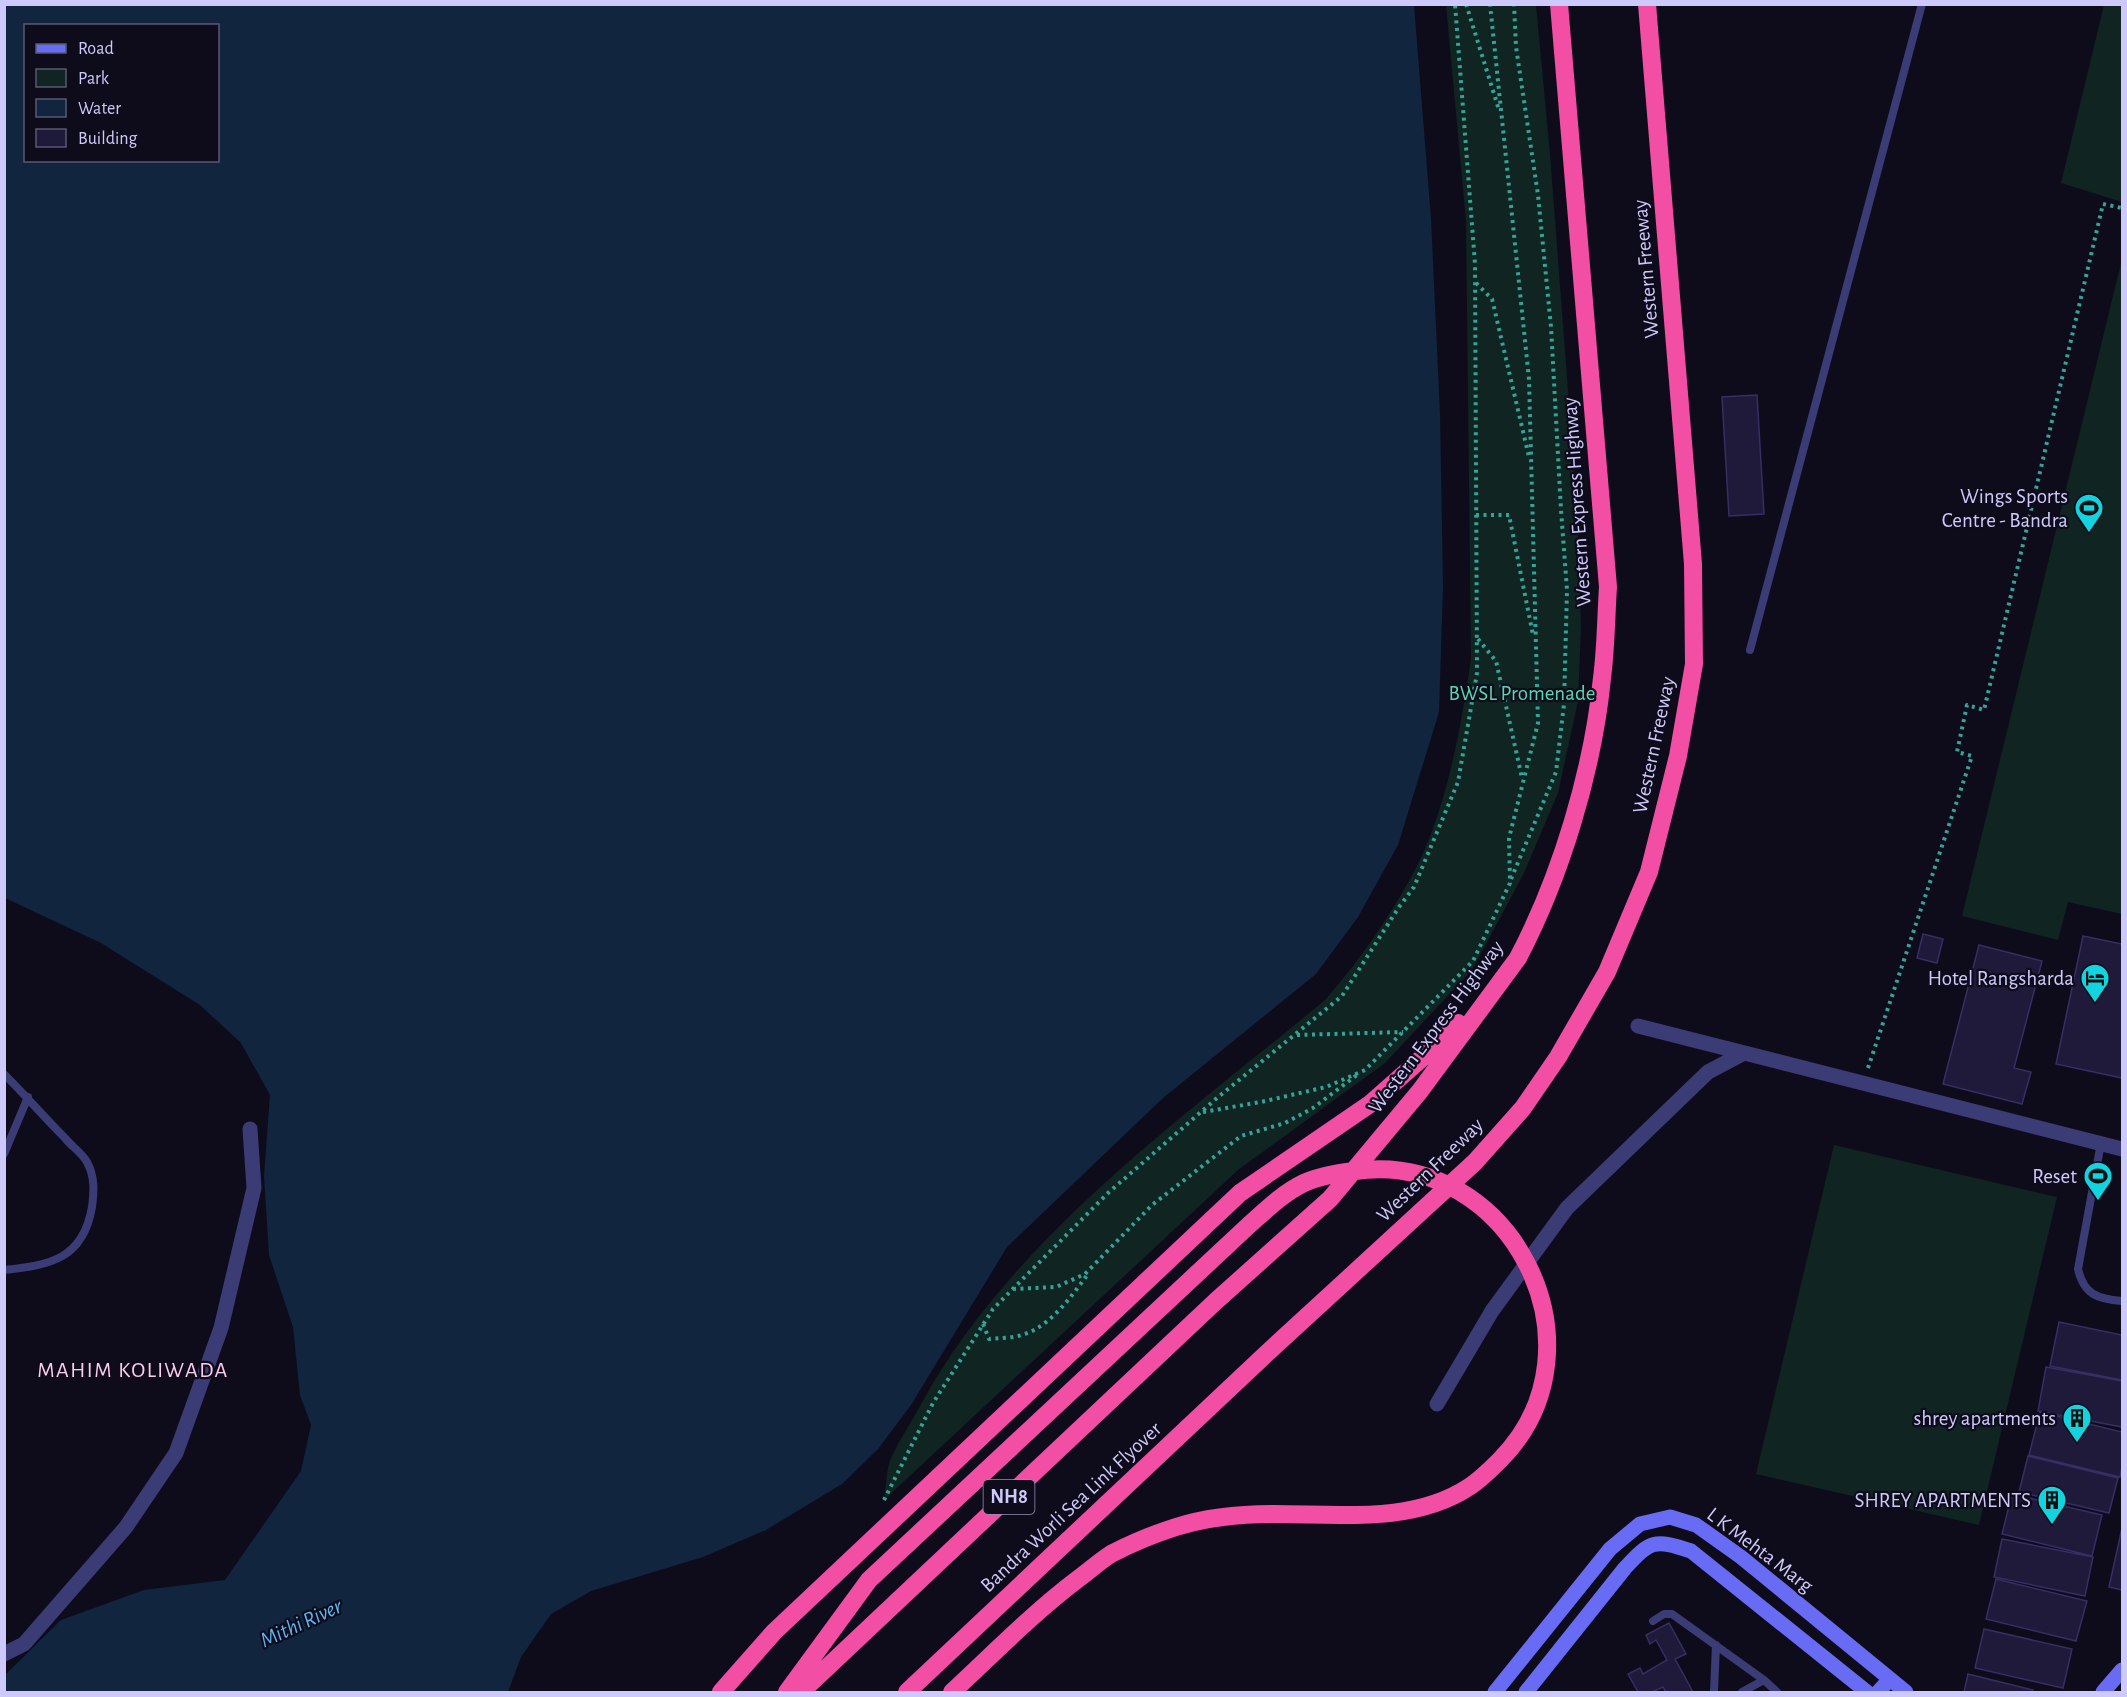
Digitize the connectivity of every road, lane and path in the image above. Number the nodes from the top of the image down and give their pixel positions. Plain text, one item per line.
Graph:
1 (1455, 4) edge
2 (1466, 4) edge
3 (1490, 4) edge
4 (1514, 4) edge
5 (1559, 4) edge
6 (1647, 4) edge
7 (1922, 4) edge
8 (1502, 120) junction
9 (2122, 208) edge
10 (1475, 283) junction
11 (1531, 466) junction
12 (1476, 515) junction
13 (1477, 639) junction
14 (1536, 648) junction
15 (1750, 650) dead end
16 (1523, 781) junction
17 (1510, 883) junction
18 (1510, 968) junction
19 (1638, 1026) dead end
20 (1404, 1032) junction
21 (1297, 1035) junction
22 (1744, 1053) junction
23 (1365, 1070) junction
24 (4, 1074) edge
25 (1864, 1083) junction
26 (28, 1097) junction
27 (1200, 1113) junction
28 (250, 1129) dead end
29 (2101, 1143) junction
30 (2122, 1149) edge
31 (4, 1154) edge
32 (1095, 1264) junction
33 (4, 1270) edge
34 (1012, 1289) junction
35 (2122, 1301) edge
36 (983, 1324) junction
37 (1266, 1354) joint
38 (1437, 1404) dead end
39 (884, 1500) dead end
40 (1774, 1583) junction
41 (1757, 1604) junction
42 (1653, 1620) dead end
43 (1716, 1645) junction
44 (4, 1654) edge
45 (2122, 1670) edge
46 (1890, 1679) junction
47 (1764, 1680) junction
48 (722, 1692) edge
49 (787, 1692) edge
50 (801, 1692) edge
51 (907, 1692) edge
52 (952, 1692) edge
53 (1495, 1692) edge
54 (1526, 1692) edge
55 (1714, 1692) edge
56 (1742, 1692) edge
57 (1777, 1692) edge
58 (1867, 1692) edge
59 (1878, 1692) edge
60 (1906, 1692) edge
61 (2103, 1692) edge

1 - 10 path
2 - 8 path
3 - 8 path
4 - 17 path
5 - 18 highway, Western Express Highway
6 - 37 highway, Western Freeway
7 - 15 lane
8 - 11 path
9 - 25 path
10 - 11 path
10 - 12 path
11 - 14 path
12 - 13 path
12 - 14 path
13 - 16 path
13 - 21 path
14 - 16 path
16 - 17 path
17 - 20 path
18 - 48 highway
18 - 50 highway, Western Express Highway / NH8
19 - 22 street
20 - 21 path
20 - 23 path
21 - 27 path
22 - 25 street
22 - 38 street
23 - 27 path
23 - 32 path
24 - 26 lane
25 - 29 street
26 - 31 lane
26 - 33 lane
27 - 34 path
28 - 44 street
29 - 30 street
29 - 35 lane
32 - 34 path
32 - 36 path
34 - 36 path
36 - 39 path
37 - 51 highway, Bandra Worli Sea Link Flyover
40 - 41 main road
40 - 46 main road, L K Mehta Marg
40 - 53 main road, L K Mehta Marg
41 - 54 main road, L K Mehta Marg
41 - 58 main road, L K Mehta Marg
42 - 43 lane
43 - 47 lane
43 - 55 lane
45 - 61 main road
46 - 59 main road
46 - 60 main road, L K Mehta Marg
47 - 56 lane
47 - 57 lane
49 - 52 highway

